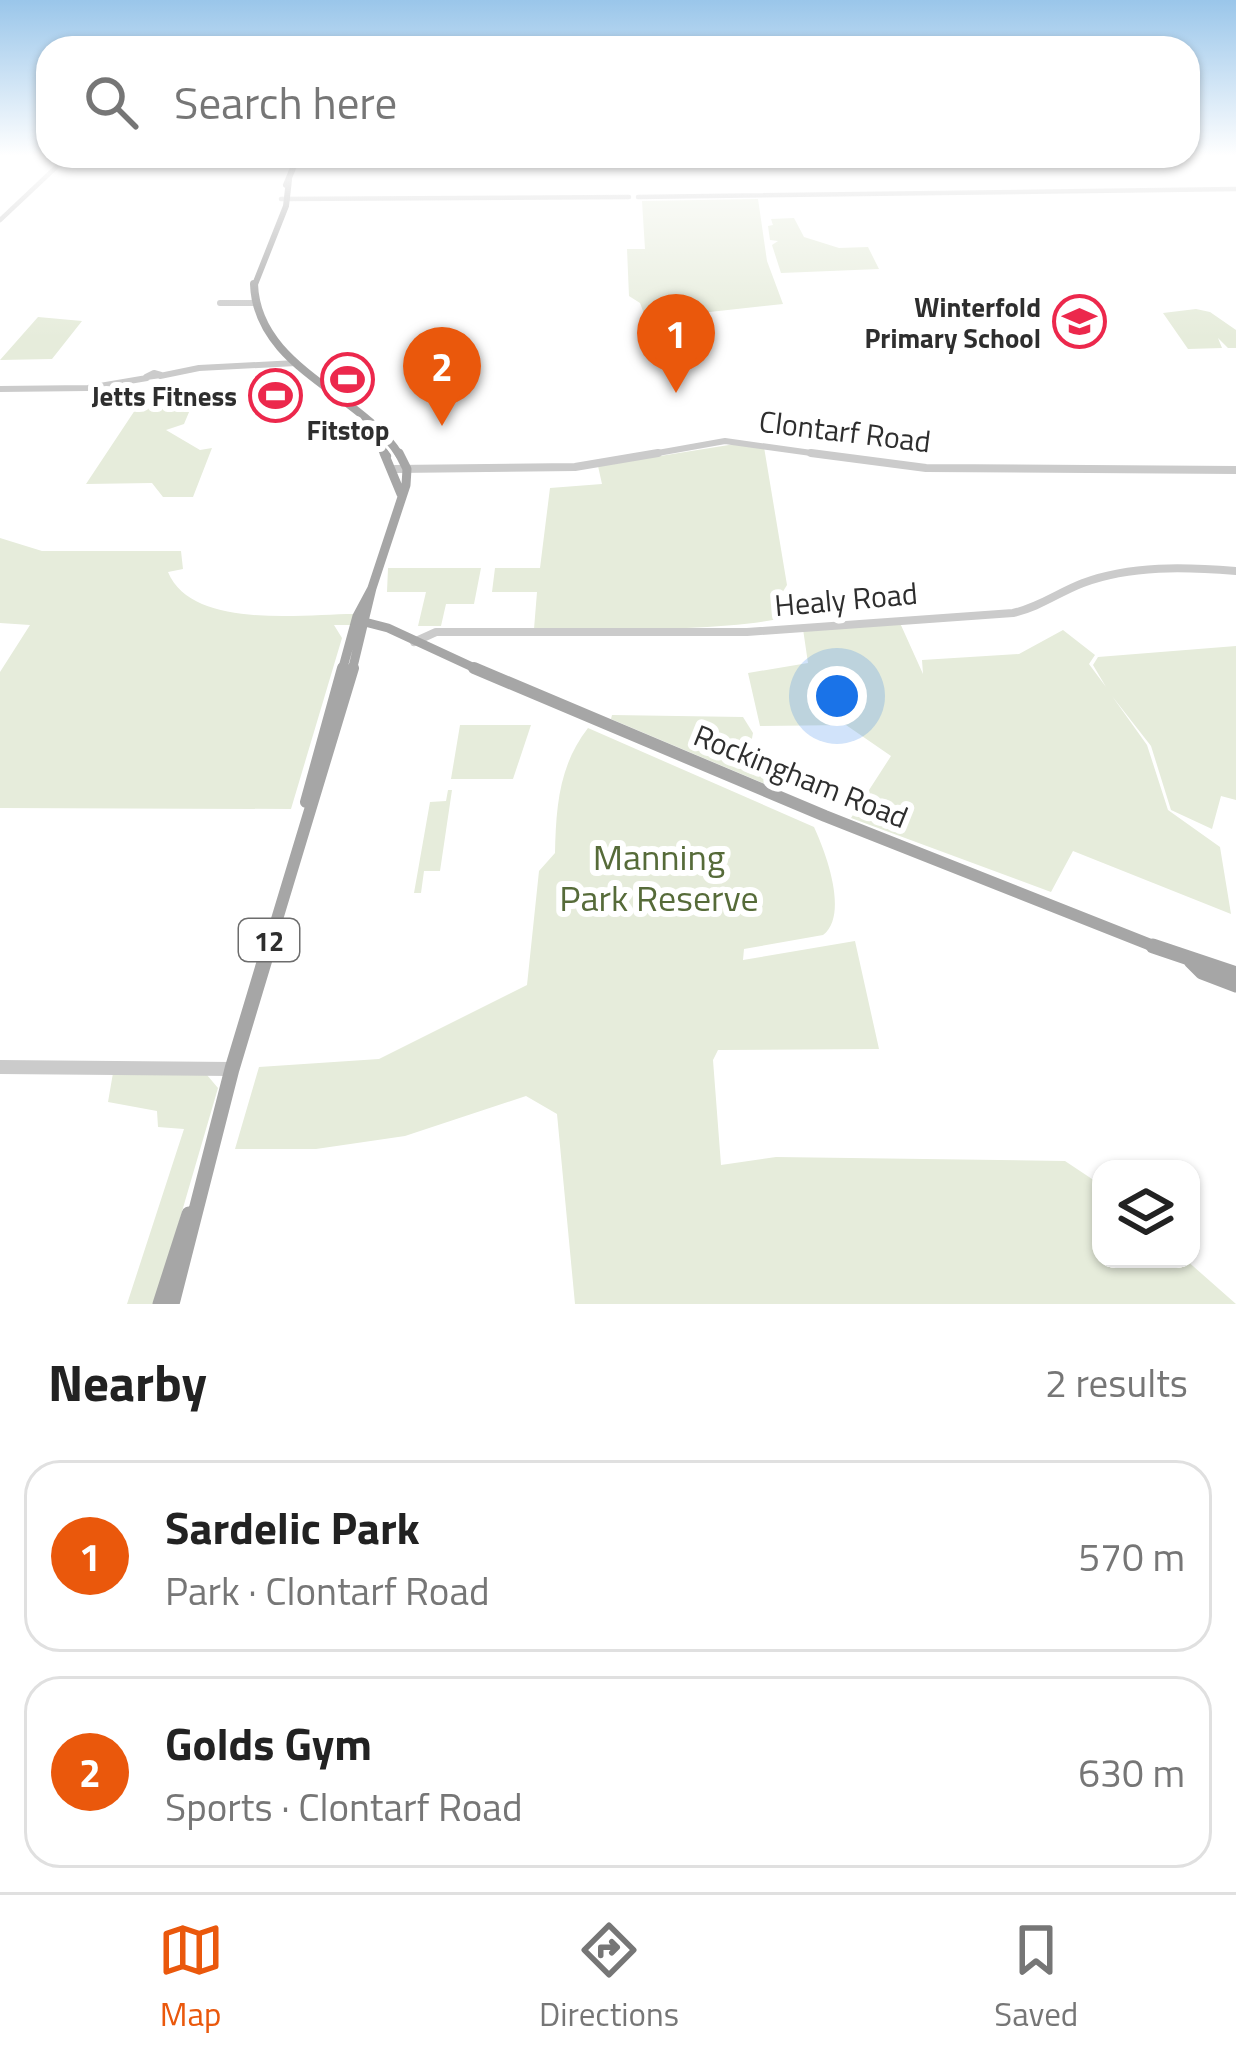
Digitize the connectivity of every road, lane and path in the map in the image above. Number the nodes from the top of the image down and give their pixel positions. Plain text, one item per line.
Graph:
1 (278, 216) edge
2 (252, 301) junction
3 (291, 363) junction
4 (0, 388) edge
5 (400, 467) junction
6 (1236, 470) edge
7 (1236, 571) edge
8 (360, 624) junction
9 (417, 645) junction
10 (1191, 962) junction
11 (1236, 974) edge
12 (1236, 985) edge
13 (0, 1067) edge
14 (232, 1069) junction
15 (195, 1200) junction
16 (160, 1304) edge
17 (172, 1304) edge

1 - 2 main road
2 - 2 street
2 - 3 main road
3 - 4 street
3 - 5 main road
5 - 6 street, Clontarf Road
5 - 8 main road, 12
7 - 9 street, Healy Road
8 - 9 main road, Rockingham Road
8 - 14 main road, 12
9 - 10 main road, Rockingham Road
10 - 11 main road, Rockingham Road
10 - 12 main road, Rockingham Road
13 - 14 street
14 - 15 main road, 12
15 - 16 main road, 12
15 - 17 main road, 12

